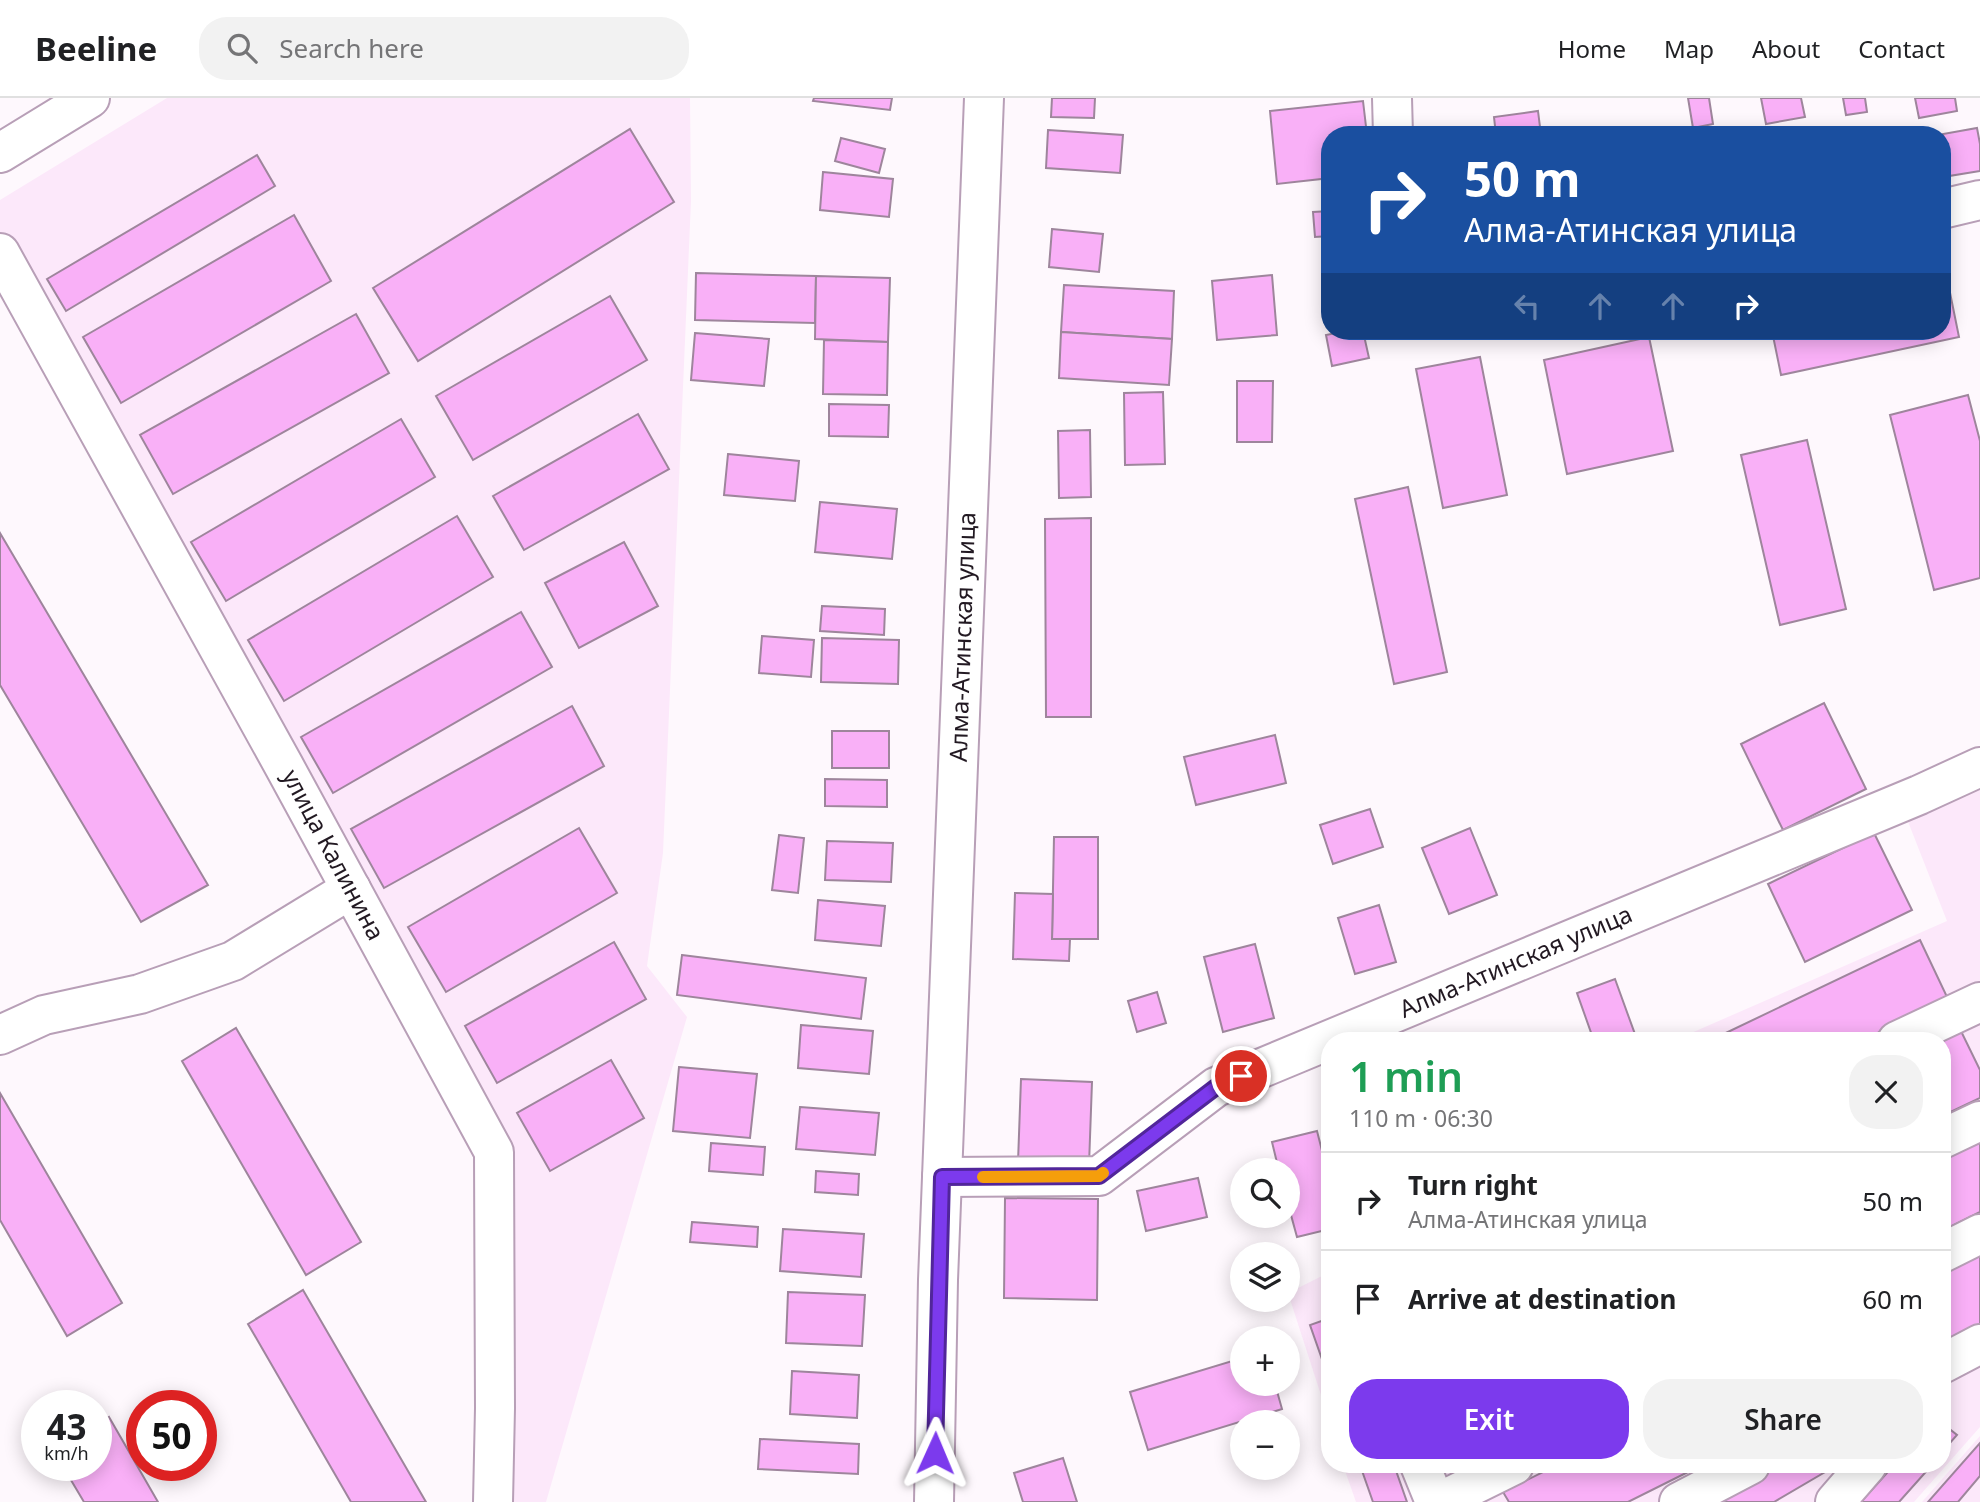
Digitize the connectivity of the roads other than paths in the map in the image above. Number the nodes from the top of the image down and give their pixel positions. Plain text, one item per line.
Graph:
1 (90, 98) edge
2 (984, 98) edge
3 (0, 153) edge
4 (1980, 200) edge
5 (1951, 207) edge
6 (0, 253) edge
7 (1980, 767) edge
8 (351, 889) junction
9 (1980, 1002) edge
10 (1348, 1032) edge
11 (1916, 1032) edge
12 (0, 1035) edge
13 (1321, 1043) edge
14 (1980, 1121) edge
15 (1951, 1135) edge
16 (942, 1177) junction
17 (1980, 1234) edge
18 (1951, 1248) edge
19 (1963, 1353) edge
20 (1951, 1368) edge
21 (1424, 1473) edge
22 (1497, 1473) edge
23 (1735, 1473) edge
24 (1860, 1473) edge
25 (493, 1502) edge
26 (934, 1502) edge
27 (1437, 1502) edge
28 (1679, 1502) edge
29 (1835, 1502) edge

1 - 3 street
2 - 16 street, Алма-Атинская улица
4 - 5 street
6 - 8 street, улица Калинина
7 - 10 street, Алма-Атинская улица
8 - 12 street
8 - 25 street, улица Калинина
9 - 11 street
13 - 16 street, Алма-Атинская улица
14 - 15 street
16 - 26 street, Алма-Атинская улица
17 - 18 street
19 - 20 street
21 - 27 street
22 - 27 street
23 - 28 street
24 - 29 street

